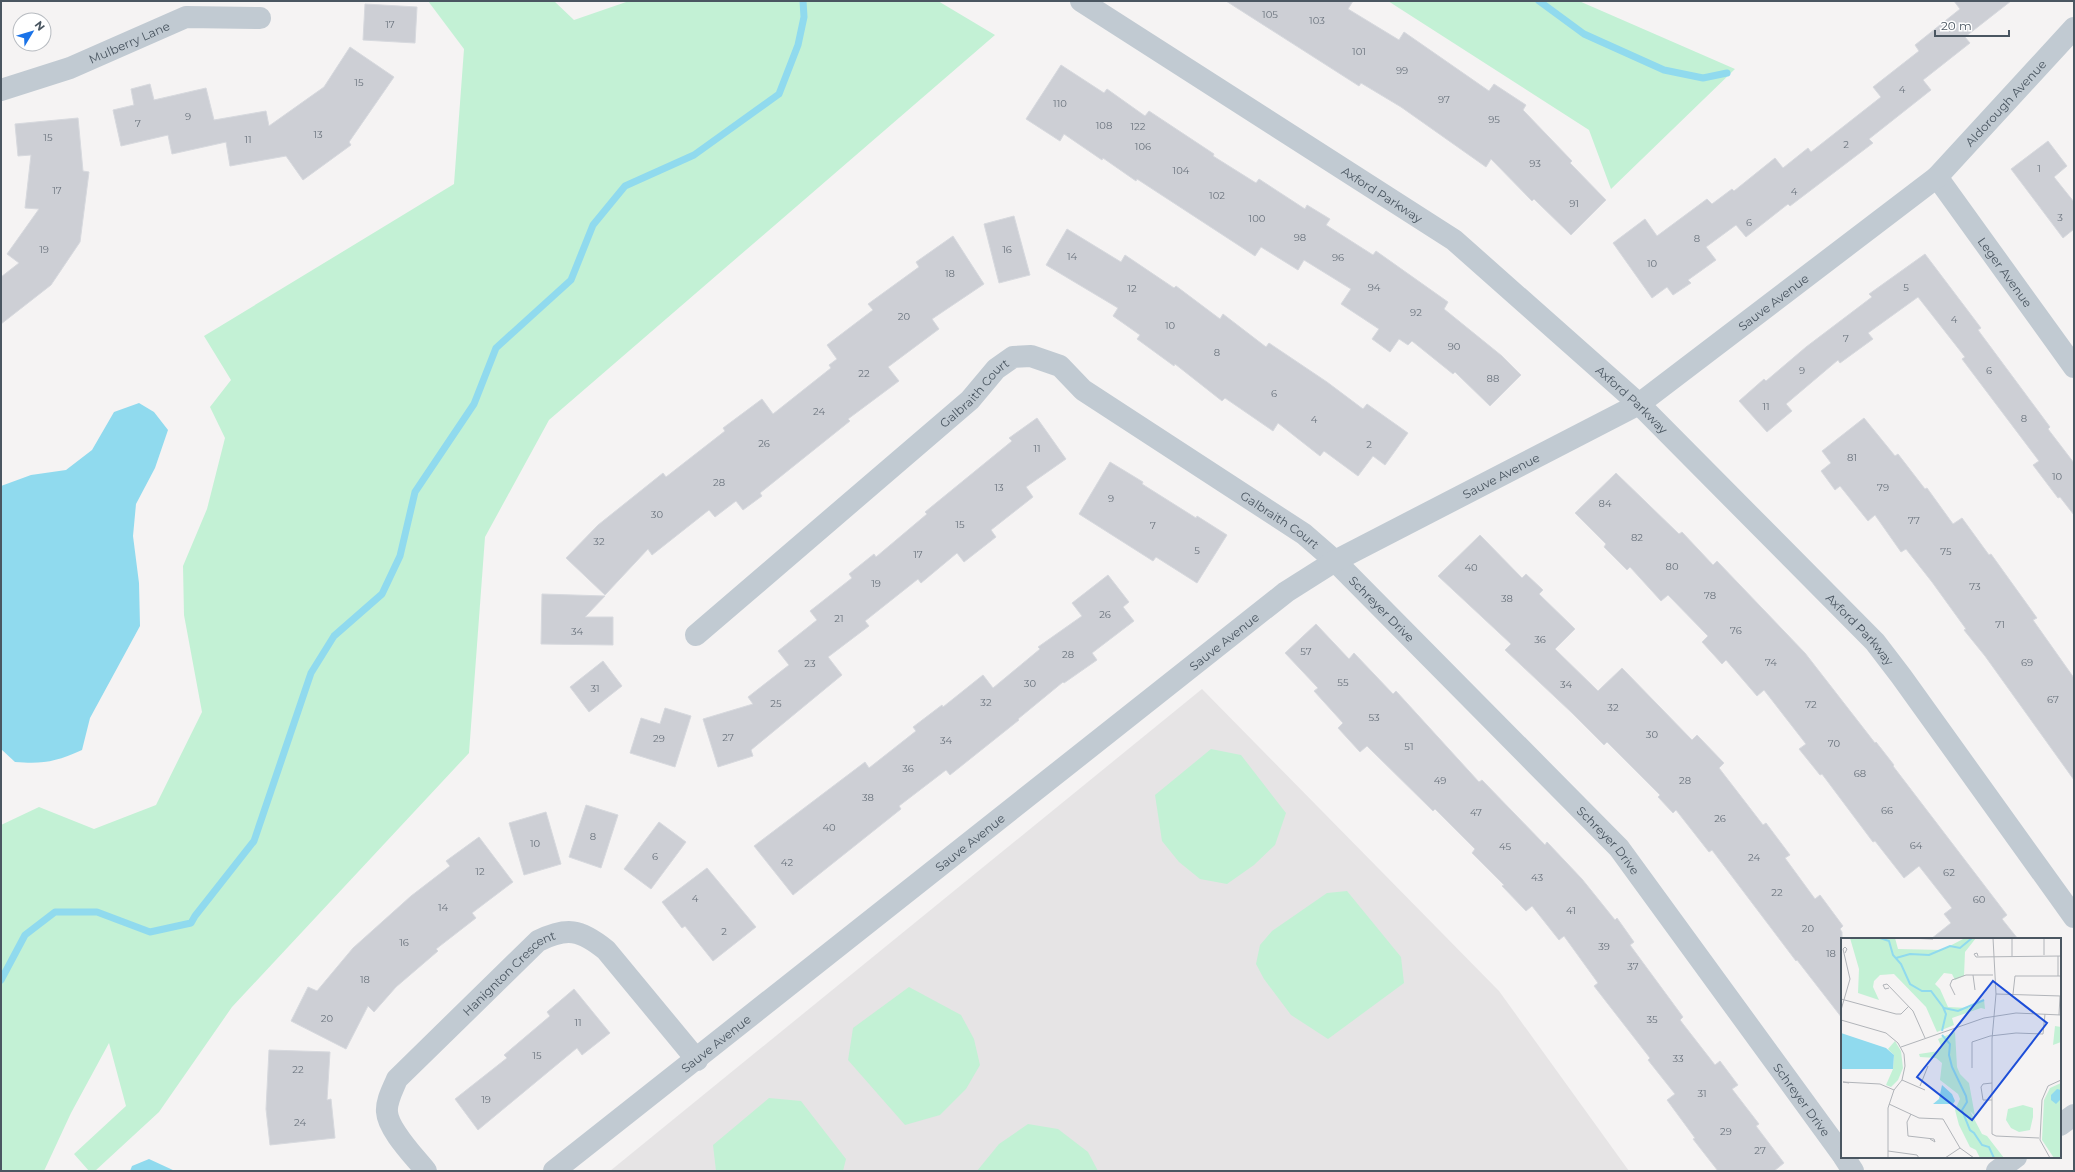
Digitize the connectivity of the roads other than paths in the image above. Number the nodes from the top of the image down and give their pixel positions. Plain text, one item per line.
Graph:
1 (1081, 1) edge
2 (260, 18) dead end
3 (2074, 28) edge
4 (1, 90) edge
5 (1937, 177) junction
6 (2074, 367) edge
7 (1638, 404) junction
8 (1335, 561) junction
9 (696, 635) dead end
10 (2074, 917) edge
11 (697, 1060) junction
12 (2074, 1115) edge
13 (2061, 1124) edge
14 (1841, 1153) edge
15 (1845, 1158) edge
16 (2015, 1158) edge
17 (426, 1171) edge
18 (554, 1171) edge
19 (1854, 1171) edge
20 (1997, 1171) edge

1 - 7 street, Axford Parkway
2 - 4 street, Mulberry Lane
3 - 5 street, Aldorough Avenue
5 - 6 street, Leger Avenue
5 - 7 street, Sauve Avenue
7 - 8 street, Sauve Avenue
7 - 10 street, Axford Parkway
8 - 9 street, Galbraith Court
8 - 11 street, Sauve Avenue
8 - 14 street, Schreyer Drive
11 - 17 street, Hanignton Crescent
11 - 18 street, Sauve Avenue
12 - 13 street
15 - 19 street
16 - 20 street

